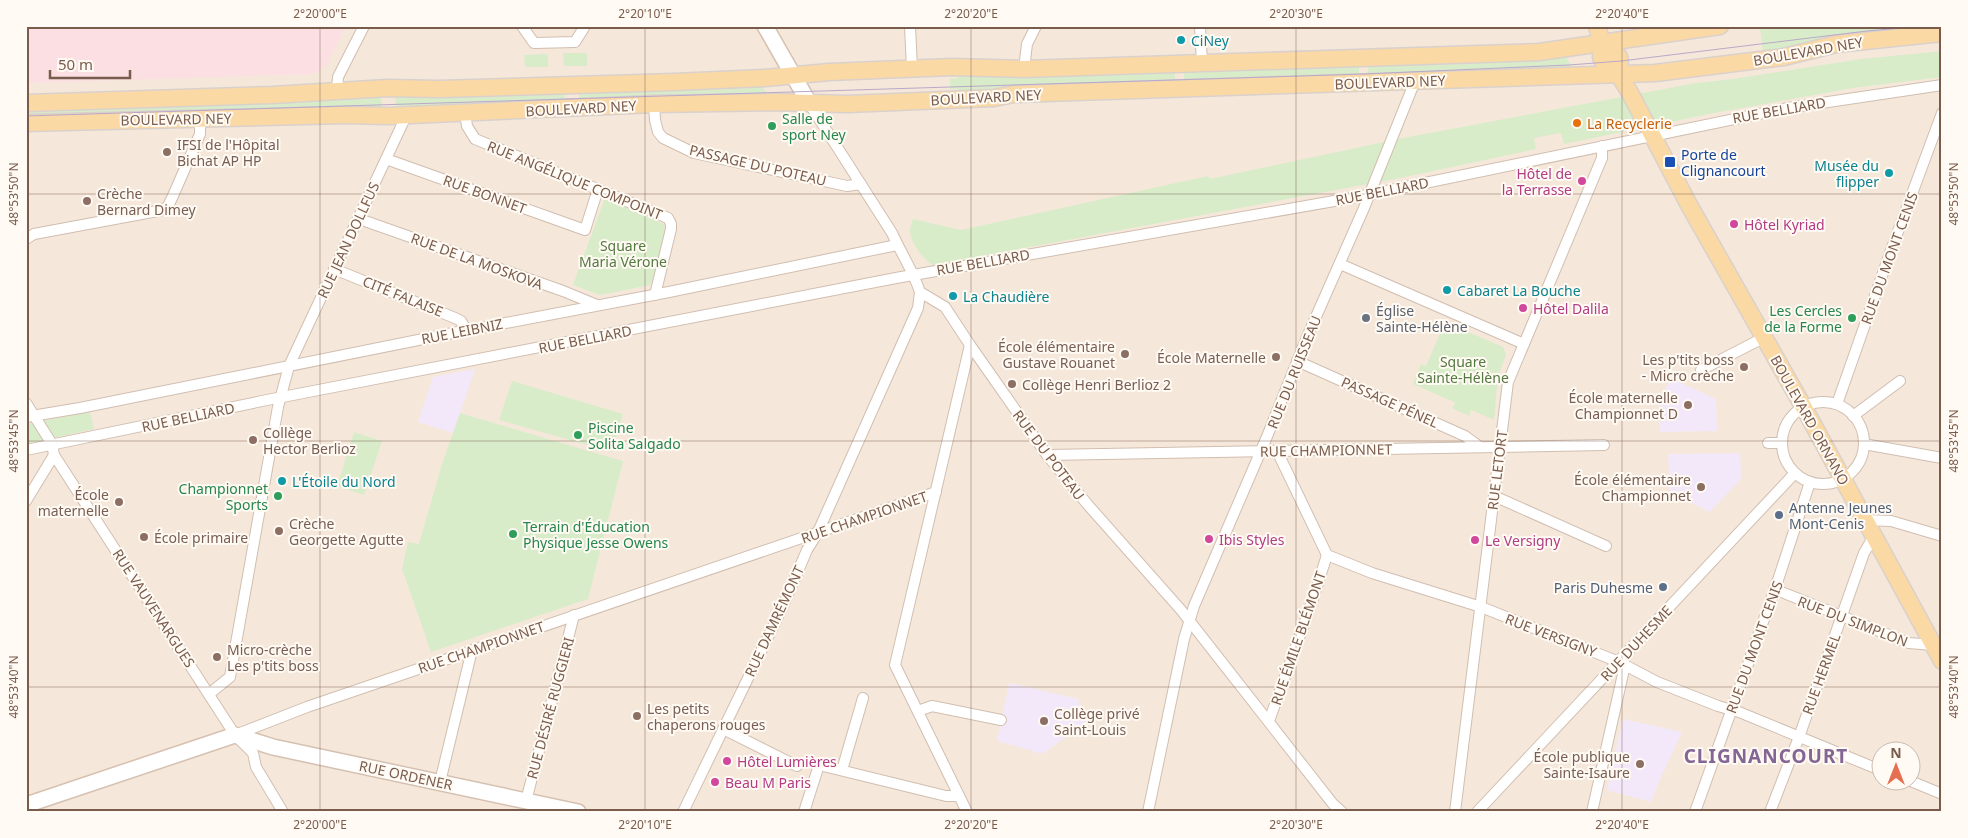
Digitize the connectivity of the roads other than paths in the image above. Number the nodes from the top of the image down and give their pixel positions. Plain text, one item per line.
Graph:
1 (364, 26) edge
2 (522, 26) edge
3 (585, 26) edge
4 (765, 26) edge
5 (910, 26) edge
6 (1036, 26) edge
7 (1200, 26) edge
8 (1597, 26) edge
9 (1720, 26) edge
10 (1942, 34) edge
11 (1602, 43) junction
12 (1202, 62) junction
13 (912, 69) junction
14 (1024, 69) junction
15 (793, 75) junction
16 (1619, 75) junction
17 (1415, 81) junction
18 (1942, 84) edge
19 (337, 91) junction
20 (26, 103) edge
21 (809, 103) junction
22 (654, 104) junction
23 (465, 113) junction
24 (1942, 113) edge
25 (407, 114) junction
26 (200, 118) junction
27 (26, 123) edge
28 (1652, 136) junction
29 (1602, 146) junction
30 (386, 159) junction
31 (861, 184) junction
32 (598, 189) junction
33 (1370, 194) junction
34 (359, 216) junction
35 (26, 239) edge
36 (897, 245) junction
37 (1340, 264) junction
38 (334, 269) junction
39 (915, 274) junction
40 (920, 292) junction
41 (655, 295) junction
42 (597, 305) junction
43 (466, 330) junction
44 (1765, 337) junction
45 (1524, 344) junction
46 (970, 345) junction
47 (1297, 362) junction
48 (289, 366) junction
49 (1701, 370) dead end
50 (1900, 381) dead end
51 (279, 398) junction
52 (26, 403) edge
53 (1837, 404) junction
54 (1803, 406) junction
55 (1854, 416) junction
56 (31, 417) edge
57 (1768, 443) dead end
58 (1781, 443) junction
59 (1864, 444) junction
60 (1604, 445) dead end
61 (1480, 447) junction
62 (1499, 447) junction
63 (26, 450) edge
64 (53, 450) junction
65 (1260, 451) junction
66 (1277, 451) junction
67 (1048, 455) junction
68 (1942, 458) edge
69 (1795, 473) junction
70 (1843, 479) junction
71 (1810, 482) junction
72 (936, 492) junction
73 (1494, 496) junction
74 (26, 501) edge
75 (1865, 520) junction
76 (818, 532) junction
77 (1874, 536) junction
78 (1942, 536) edge
79 (1606, 546) dead end
80 (1327, 555) junction
81 (1774, 589) junction
82 (1481, 607) junction
83 (574, 615) junction
84 (1842, 617) junction
85 (1190, 620) junction
86 (1933, 645) junction
87 (472, 650) junction
88 (1942, 661) edge
89 (1622, 664) junction
90 (209, 694) junction
91 (862, 698) dead end
92 (1732, 709) junction
93 (918, 711) junction
94 (1001, 720) dead end
95 (1269, 721) junction
96 (723, 730) junction
97 (235, 735) junction
98 (1799, 737) junction
99 (797, 766) dead end
100 (1870, 766) edge
101 (842, 770) junction
102 (440, 782) junction
103 (1920, 785) edge
104 (1942, 794) edge
105 (958, 796) junction
106 (526, 801) junction
107 (26, 805) edge
108 (1771, 811) edge
109 (284, 812) edge
110 (578, 812) edge
111 (683, 812) edge
112 (804, 812) edge
113 (967, 812) edge
114 (1148, 812) edge
115 (1342, 812) edge
116 (1455, 812) edge
117 (1477, 812) edge
118 (1592, 812) edge
119 (1695, 812) edge

1 - 19 street
2 - 3 street
4 - 15 main road
5 - 13 street
6 - 14 street
7 - 12 street
8 - 11 main road
9 - 11 main road, BOULEVARD NEY
10 - 16 main road, BOULEVARD NEY
11 - 12 main road, BOULEVARD NEY
11 - 16 main road, BOULEVARD ORNANO
12 - 14 main road, BOULEVARD NEY
13 - 14 main road, BOULEVARD NEY
13 - 15 main road, BOULEVARD NEY
15 - 19 main road, BOULEVARD NEY
15 - 21 main road
16 - 17 main road, BOULEVARD NEY
16 - 28 main road, BOULEVARD ORNANO
17 - 21 main road, BOULEVARD NEY
17 - 33 street, RUE DU RUISSEAU
18 - 28 street, RUE BELLIARD
19 - 20 main road, BOULEVARD NEY
21 - 22 main road, BOULEVARD NEY
21 - 31 street
22 - 23 main road, BOULEVARD NEY
22 - 31 street, PASSAGE DU POTEAU
23 - 25 main road, BOULEVARD NEY
23 - 32 street, RUE ANGÉLIQUE COMPOINT
24 - 53 street, RUE DU MONT CENIS
25 - 26 main road, BOULEVARD NEY
25 - 30 street, RUE JEAN DOLLFUS
26 - 27 main road, BOULEVARD NEY
26 - 35 street
28 - 29 street, RUE BELLIARD
28 - 44 main road, BOULEVARD ORNANO
29 - 33 street, RUE BELLIARD
29 - 45 street, RUE LETORT
30 - 32 street, RUE BONNET
30 - 34 street, RUE JEAN DOLLFUS
31 - 36 street
32 - 41 street, RUE ANGÉLIQUE COMPOINT
33 - 37 street, RUE DU RUISSEAU
33 - 39 street, RUE BELLIARD
34 - 38 street, RUE JEAN DOLLFUS
34 - 42 street, RUE DE LA MOSKOVA
36 - 39 street
36 - 41 street, RUE LEIBNIZ
37 - 45 street
37 - 47 street, RUE DU RUISSEAU
38 - 43 street, CITÉ FALAISE
38 - 48 street, RUE JEAN DOLLFUS
39 - 40 street
39 - 51 street, RUE BELLIARD
40 - 46 street, RUE DU POTEAU
40 - 76 street, RUE DAMRÉMONT
41 - 42 street, RUE LEIBNIZ
42 - 43 street, RUE LEIBNIZ
43 - 48 street, RUE LEIBNIZ
44 - 49 street
44 - 54 main road, BOULEVARD ORNANO
45 - 62 street, RUE LETORT
46 - 67 street, RUE DU POTEAU
46 - 72 street
47 - 61 street, PASSAGE PÉNEL
47 - 65 street, RUE DU RUISSEAU
48 - 51 street, RUE JEAN DOLLFUS
48 - 56 street, RUE LEIBNIZ
50 - 55 street
51 - 64 street, RUE BELLIARD
51 - 90 street, RUE JEAN DOLLFUS
52 - 56 street, RUE VAUVENARGUES
53 - 54 street
53 - 55 street
54 - 58 street
54 - 70 main road, BOULEVARD ORNANO
55 - 59 street
56 - 64 street, RUE VAUVENARGUES
57 - 58 street
58 - 69 street
59 - 68 street
59 - 70 street
60 - 62 street, RUE CHAMPIONNET
61 - 62 street, RUE CHAMPIONNET
61 - 66 street, RUE CHAMPIONNET
62 - 73 street, RUE LETORT
63 - 64 street, RUE BELLIARD
64 - 74 street
64 - 90 street, RUE VAUVENARGUES
65 - 66 street, RUE CHAMPIONNET
65 - 67 street, RUE CHAMPIONNET
65 - 85 street, RUE DU RUISSEAU
66 - 80 street
67 - 85 street, RUE DU POTEAU
69 - 71 street
69 - 89 street, RUE DUHESME
70 - 71 street
70 - 75 main road, BOULEVARD ORNANO
71 - 81 street, RUE DU MONT CENIS
72 - 76 street, RUE CHAMPIONNET
72 - 93 street
73 - 79 street
73 - 82 street, RUE LETORT
75 - 77 main road, BOULEVARD ORNANO
75 - 78 street
76 - 83 street, RUE CHAMPIONNET
76 - 96 street, RUE DAMRÉMONT
77 - 84 street, RUE HERMEL
77 - 86 main road, BOULEVARD ORNANO
80 - 82 street, RUE VERSIGNY
80 - 95 street, RUE ÉMILE BLÉMONT
81 - 84 street, RUE DU SIMPLON
81 - 92 street, RUE DU MONT CENIS
82 - 89 street, RUE VERSIGNY
82 - 116 street, RUE LETORT
83 - 87 street, RUE CHAMPIONNET
83 - 106 street, RUE DÉSIRÉ RUGGIERI
84 - 86 street, RUE DU SIMPLON
84 - 98 street, RUE HERMEL
85 - 95 street, RUE DU POTEAU
85 - 114 street, RUE DU RUISSEAU
86 - 88 main road, BOULEVARD ORNANO
87 - 97 street, RUE CHAMPIONNET
87 - 102 street
89 - 92 street, RUE VERSIGNY
89 - 117 street, RUE DUHESME
89 - 118 street
90 - 97 street, RUE VAUVENARGUES
91 - 101 street
92 - 98 street, RUE VERSIGNY
92 - 119 street, RUE DU MONT CENIS
93 - 94 street
93 - 105 street
95 - 115 street, RUE DU POTEAU
96 - 99 street
96 - 111 street, RUE DAMRÉMONT
97 - 102 main road, RUE ORDENER
97 - 107 main road, RUE CHAMPIONNET
97 - 109 street, RUE VAUVENARGUES
98 - 100 street, RUE VERSIGNY
98 - 108 street, RUE HERMEL
101 - 105 street
101 - 112 street
102 - 106 main road, RUE ORDENER
103 - 104 street
105 - 113 street
106 - 110 main road, RUE ORDENER

